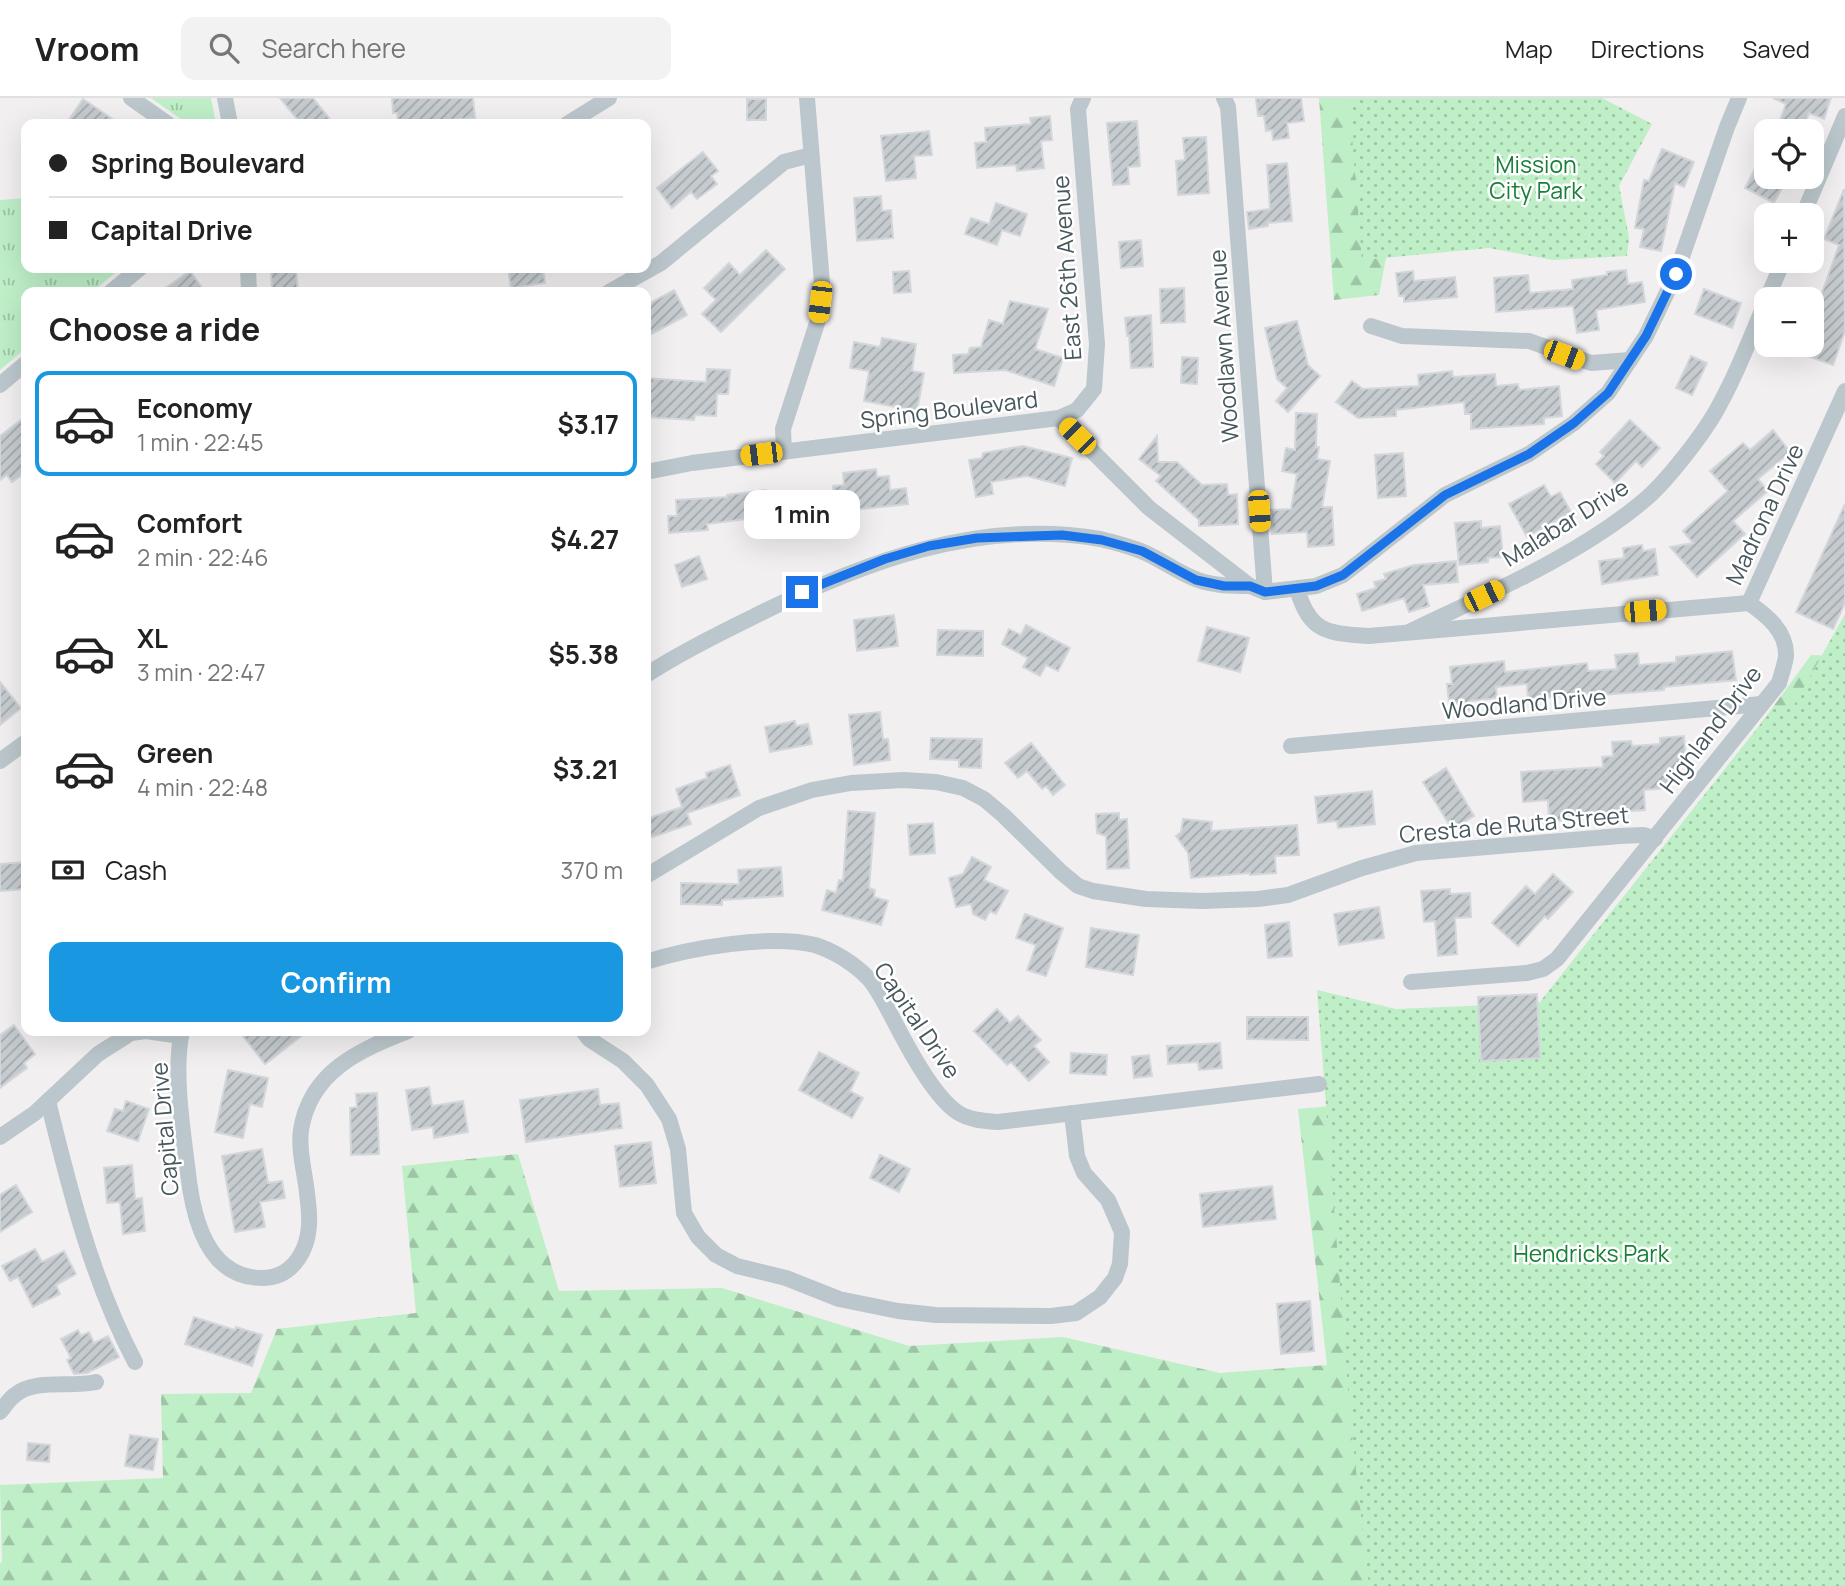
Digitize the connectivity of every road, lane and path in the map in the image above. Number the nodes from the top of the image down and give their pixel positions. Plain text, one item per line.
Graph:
1 (131, 98) edge
2 (225, 98) edge
3 (609, 98) edge
4 (807, 98) edge
5 (1083, 98) edge
6 (1224, 98) edge
7 (1740, 98) edge
8 (1845, 116) edge
9 (161, 119) edge
10 (229, 119) edge
11 (575, 119) edge
12 (811, 155) junction
13 (1808, 203) edge
14 (651, 269) edge
15 (134, 273) edge
16 (643, 273) edge
17 (117, 287) edge
18 (618, 287) edge
19 (1371, 326) dead end
20 (1754, 326) edge
21 (1630, 360) junction
22 (21, 367) edge
23 (0, 385) edge
24 (1845, 391) edge
25 (1059, 418) junction
26 (783, 452) junction
27 (651, 471) edge
28 (1258, 589) junction
29 (1297, 589) junction
30 (1749, 603) junction
31 (1411, 631) junction
32 (651, 673) edge
33 (1762, 704) junction
34 (21, 746) edge
35 (1291, 746) dead end
36 (0, 761) edge
37 (1655, 839) junction
38 (651, 873) edge
39 (651, 960) edge
40 (1411, 982) dead end
41 (126, 1036) edge
42 (181, 1036) edge
43 (382, 1036) edge
44 (586, 1036) edge
45 (1319, 1084) dead end
46 (48, 1101) junction
47 (1072, 1113) junction
48 (0, 1138) edge
49 (135, 1362) dead end
50 (96, 1382) dead end
51 (0, 1412) edge

1 - 9 street
2 - 10 street
3 - 11 street
4 - 12 street
5 - 25 street, East 26th Avenue
6 - 28 street, Woodlawn Avenue
7 - 21 street
8 - 13 street
12 - 14 street
12 - 26 street
15 - 17 street
16 - 18 street
19 - 21 street
20 - 31 street, Malabar Drive
21 - 29 street
22 - 23 street
24 - 30 street, Madrona Drive
25 - 26 street, Spring Boulevard
25 - 28 street, Spring Boulevard
26 - 27 street, Spring Boulevard
28 - 29 street
28 - 32 street
29 - 31 street, Madrona Drive
30 - 31 street, Madrona Drive
30 - 33 street, Highland Drive
33 - 35 street, Woodland Drive
33 - 37 street, Highland Drive
34 - 36 street
37 - 38 street, Cresta de Ruta Street
37 - 40 street, Highland Drive
39 - 47 street, Capital Drive
41 - 46 street
42 - 43 street, Capital Drive
44 - 47 street
45 - 47 street, Capital Drive
46 - 48 street
46 - 49 street
50 - 51 street

